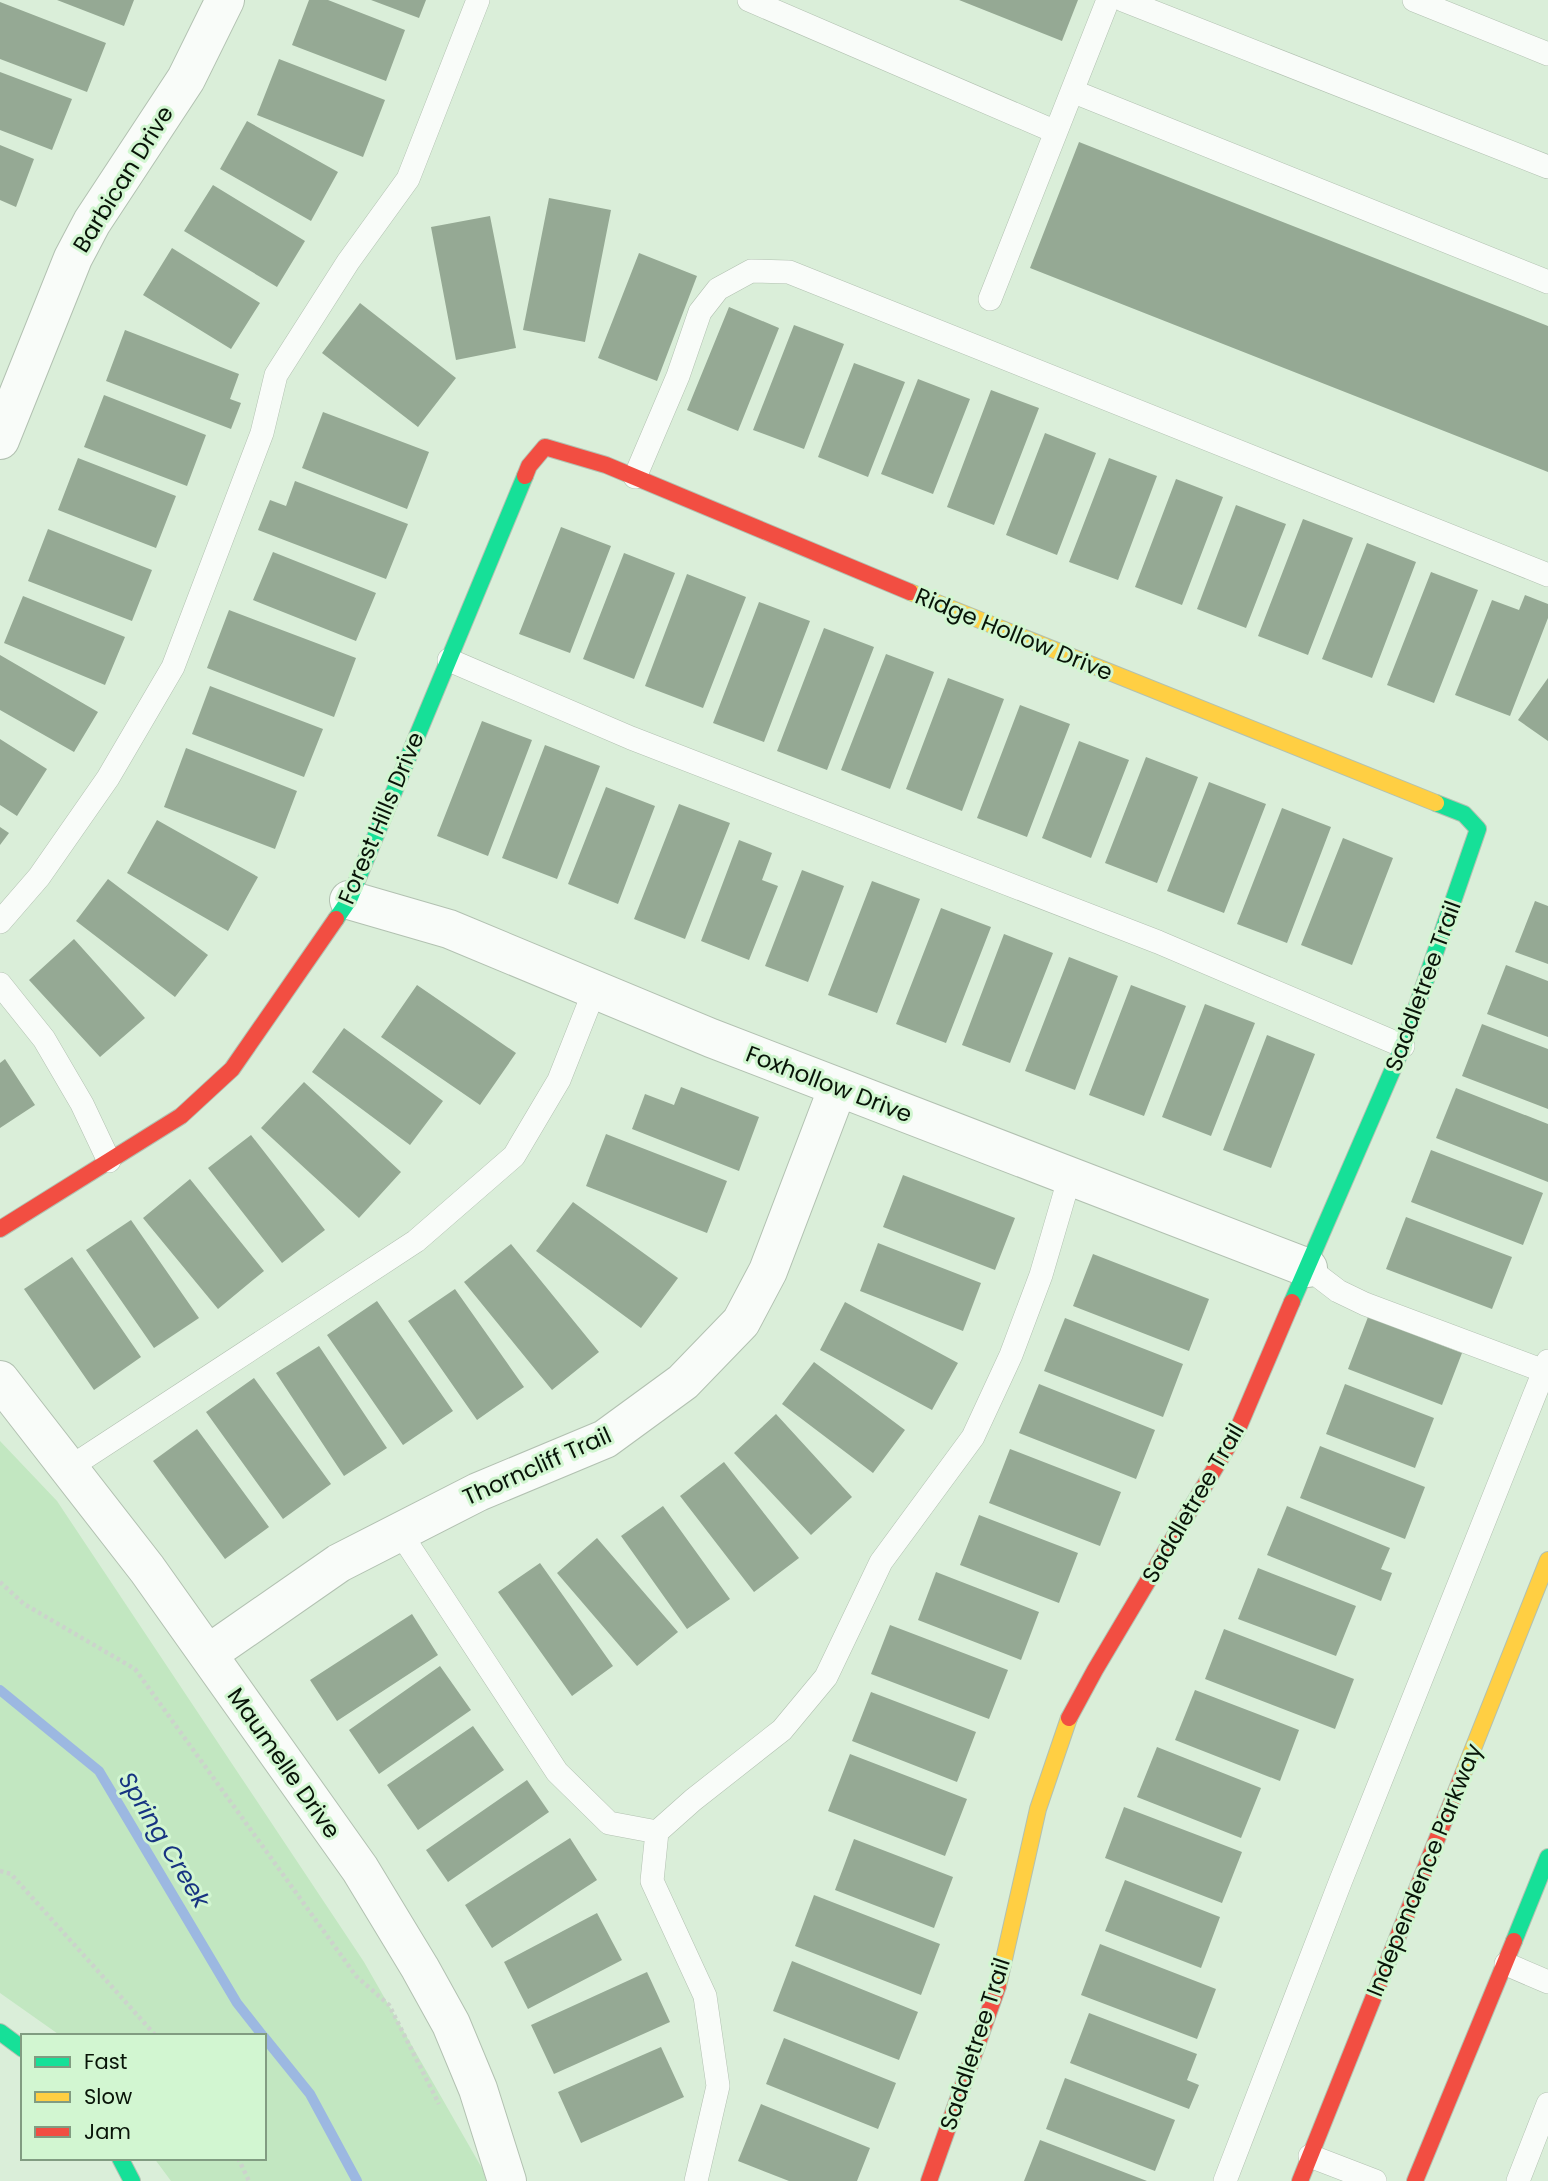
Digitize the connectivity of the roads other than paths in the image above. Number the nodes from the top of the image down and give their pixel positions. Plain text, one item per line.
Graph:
1 (225, 0) edge
2 (478, 0) edge
3 (749, 0) edge
4 (1108, 0) edge
5 (1123, 0) edge
6 (1414, 0) edge
7 (1548, 54) edge
8 (1072, 91) junction
9 (1056, 132) junction
10 (1548, 167) edge
11 (1548, 282) edge
12 (990, 299) dead end
13 (0, 440) edge
14 (545, 447) joint
15 (635, 477) junction
16 (1548, 575) edge
17 (449, 660) junction
18 (1478, 829) joint
19 (349, 900) junction
20 (0, 922) edge
21 (0, 984) edge
22 (595, 989) junction
23 (1403, 1046) junction
24 (838, 1087) junction
25 (109, 1161) junction
26 (1070, 1177) junction
27 (0, 1229) edge
28 (1308, 1268) junction
29 (1546, 1366) edge
30 (0, 1380) edge
31 (69, 1468) junction
32 (399, 1531) junction
33 (1548, 1560) edge
34 (208, 1654) junction
35 (657, 1832) junction
36 (1548, 1857) edge
37 (1506, 1964) junction
38 (1548, 1982) edge
39 (0, 2032) edge
40 (21, 2048) edge
41 (1548, 2104) edge
42 (1310, 2155) junction
43 (121, 2160) edge
44 (132, 2181) edge
45 (507, 2181) edge
46 (696, 2181) edge
47 (929, 2181) edge
48 (1225, 2181) edge
49 (1300, 2181) edge
50 (1374, 2181) edge
51 (1415, 2181) edge
52 (1518, 2181) edge

1 - 13 street, Barbican Drive
2 - 20 lane
3 - 9 lane
4 - 8 lane
5 - 10 lane
6 - 7 lane
8 - 9 lane
8 - 11 lane
9 - 12 lane
14 - 15 street, Ridge Hollow Drive
14 - 17 street, Forest Hills Drive
15 - 16 lane
15 - 18 street, Ridge Hollow Drive
17 - 19 street, Forest Hills Drive
17 - 23 lane
18 - 23 street, Saddletree Trail
19 - 22 street, Foxhollow Drive
19 - 25 street, Forest Hills Drive
21 - 25 lane
22 - 24 street, Foxhollow Drive
22 - 31 lane
23 - 28 street, Saddletree Trail
24 - 26 street, Foxhollow Drive
24 - 32 street, Thorncliff Trail
25 - 27 street, Forest Hills Drive
26 - 28 street, Foxhollow Drive
26 - 35 lane
28 - 29 lane
28 - 47 street, Saddletree Trail
29 - 48 lane
30 - 31 street, Maumelle Drive
31 - 34 street, Maumelle Drive
32 - 34 street, Thorncliff Trail
32 - 35 lane
33 - 42 street, Independence Parkway
34 - 45 street, Maumelle Drive
35 - 46 lane
36 - 37 street
37 - 38 lane
37 - 51 street
39 - 40 street
41 - 52 lane
42 - 49 street, Independence Parkway
42 - 50 lane
43 - 44 street

